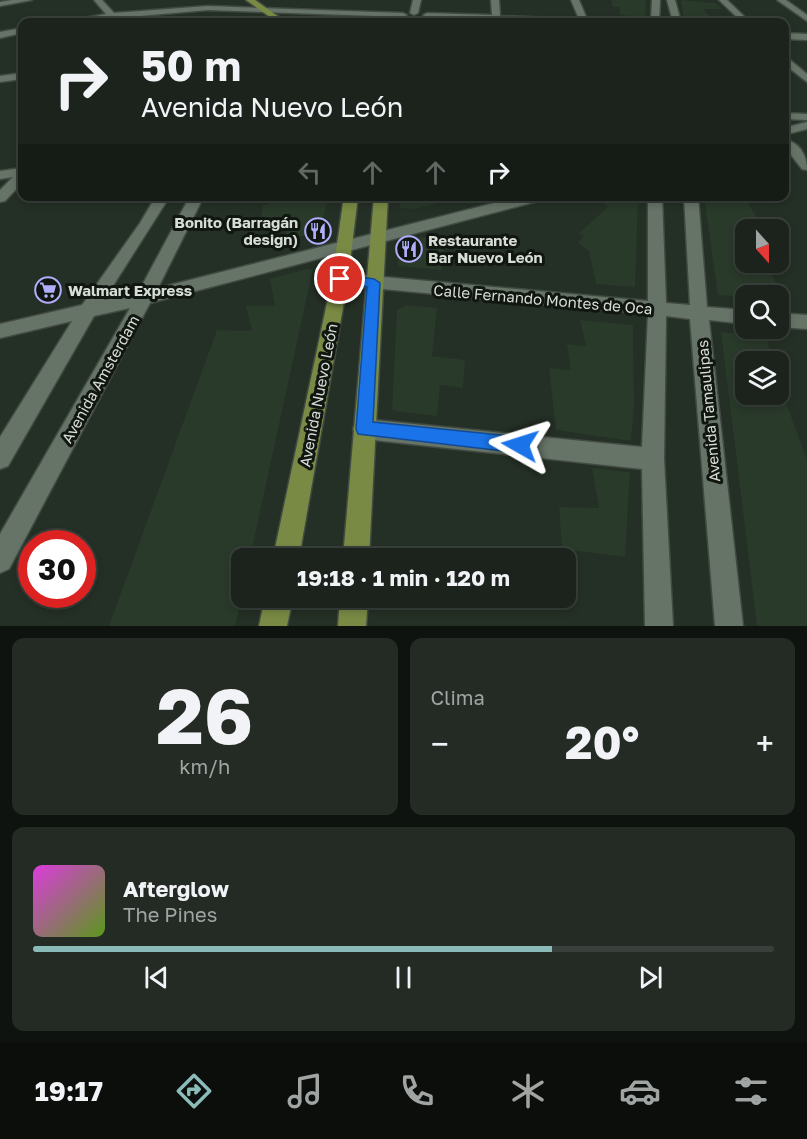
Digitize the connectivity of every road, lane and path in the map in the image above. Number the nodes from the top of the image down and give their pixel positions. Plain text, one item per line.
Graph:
1 (28, 0) edge
2 (98, 0) edge
3 (200, 0) edge
4 (236, 0) edge
5 (250, 0) edge
6 (318, 0) edge
7 (417, 0) edge
8 (495, 0) edge
9 (575, 0) edge
10 (656, 0) edge
11 (671, 0) edge
12 (723, 0) edge
13 (781, 0) edge
14 (0, 4) edge
15 (189, 6) edge
16 (257, 12) junction
17 (414, 13) junction
18 (313, 16) edge
19 (113, 18) edge
20 (120, 18) edge
21 (174, 18) edge
22 (272, 18) edge
23 (360, 18) edge
24 (409, 18) edge
25 (420, 18) edge
26 (497, 18) edge
27 (582, 18) edge
28 (655, 18) edge
29 (676, 18) edge
30 (742, 18) edge
31 (807, 19) edge
32 (789, 31) edge
33 (18, 32) edge
34 (807, 32) edge
35 (0, 35) edge
36 (789, 36) edge
37 (807, 37) edge
38 (789, 63) edge
39 (18, 77) edge
40 (0, 79) edge
41 (807, 79) edge
42 (18, 85) edge
43 (0, 87) edge
44 (789, 116) edge
45 (807, 117) edge
46 (807, 125) edge
47 (789, 130) edge
48 (807, 141) edge
49 (789, 146) edge
50 (789, 148) edge
51 (807, 166) edge
52 (14, 174) edge
53 (0, 198) edge
54 (160, 201) edge
55 (194, 201) edge
56 (350, 201) edge
57 (381, 201) edge
58 (522, 201) edge
59 (655, 201) edge
60 (691, 201) edge
61 (378, 238) junction
62 (345, 247) junction
63 (340, 279) junction
64 (374, 283) junction
65 (144, 298) junction
66 (657, 309) junction
67 (88, 311) junction
68 (699, 313) junction
69 (735, 316) edge
70 (789, 321) edge
71 (807, 322) edge
72 (0, 331) edge
73 (364, 429) junction
74 (0, 458) edge
75 (653, 459) junction
76 (288, 548) edge
77 (357, 548) edge
78 (0, 560) edge
79 (277, 608) edge
80 (353, 608) edge
81 (273, 626) edge
82 (352, 626) edge
83 (659, 626) edge
84 (729, 626) edge

1 - 14 street
2 - 19 street
3 - 15 street
4 - 16 main road
5 - 16 main road
6 - 18 street
7 - 17 street
8 - 26 street
9 - 27 street
10 - 28 street
11 - 29 street
12 - 30 street
13 - 31 street
15 - 16 street
15 - 20 street
15 - 21 street
16 - 18 street
16 - 22 main road
17 - 24 street
17 - 25 street
18 - 23 street
32 - 34 street
33 - 35 street
36 - 37 street
38 - 41 street
39 - 40 street
42 - 43 street
44 - 45 street
46 - 47 street
48 - 49 street
50 - 51 street
52 - 53 street
54 - 67 street
55 - 65 street, Avenida Amsterdam
56 - 62 main road, Avenida Nuevo León
57 - 61 main road
58 - 61 street
59 - 66 street
60 - 68 street, Avenida Tamaulipas
61 - 62 street
61 - 64 main road
62 - 63 main road, Avenida Nuevo León
62 - 65 street
63 - 64 street, Calle Fernando Montes de Oca
63 - 76 main road, Avenida Nuevo León
64 - 66 street, Calle Fernando Montes de Oca
64 - 73 main road
65 - 67 street
65 - 78 street, Avenida Amsterdam
66 - 68 street, Calle Fernando Montes de Oca
66 - 75 street
67 - 72 street
67 - 74 street
68 - 69 street, Calle Fernando Montes de Oca
68 - 84 street, Avenida Tamaulipas
70 - 71 street
73 - 75 street
73 - 77 main road
75 - 83 street
79 - 81 main road
80 - 82 main road

